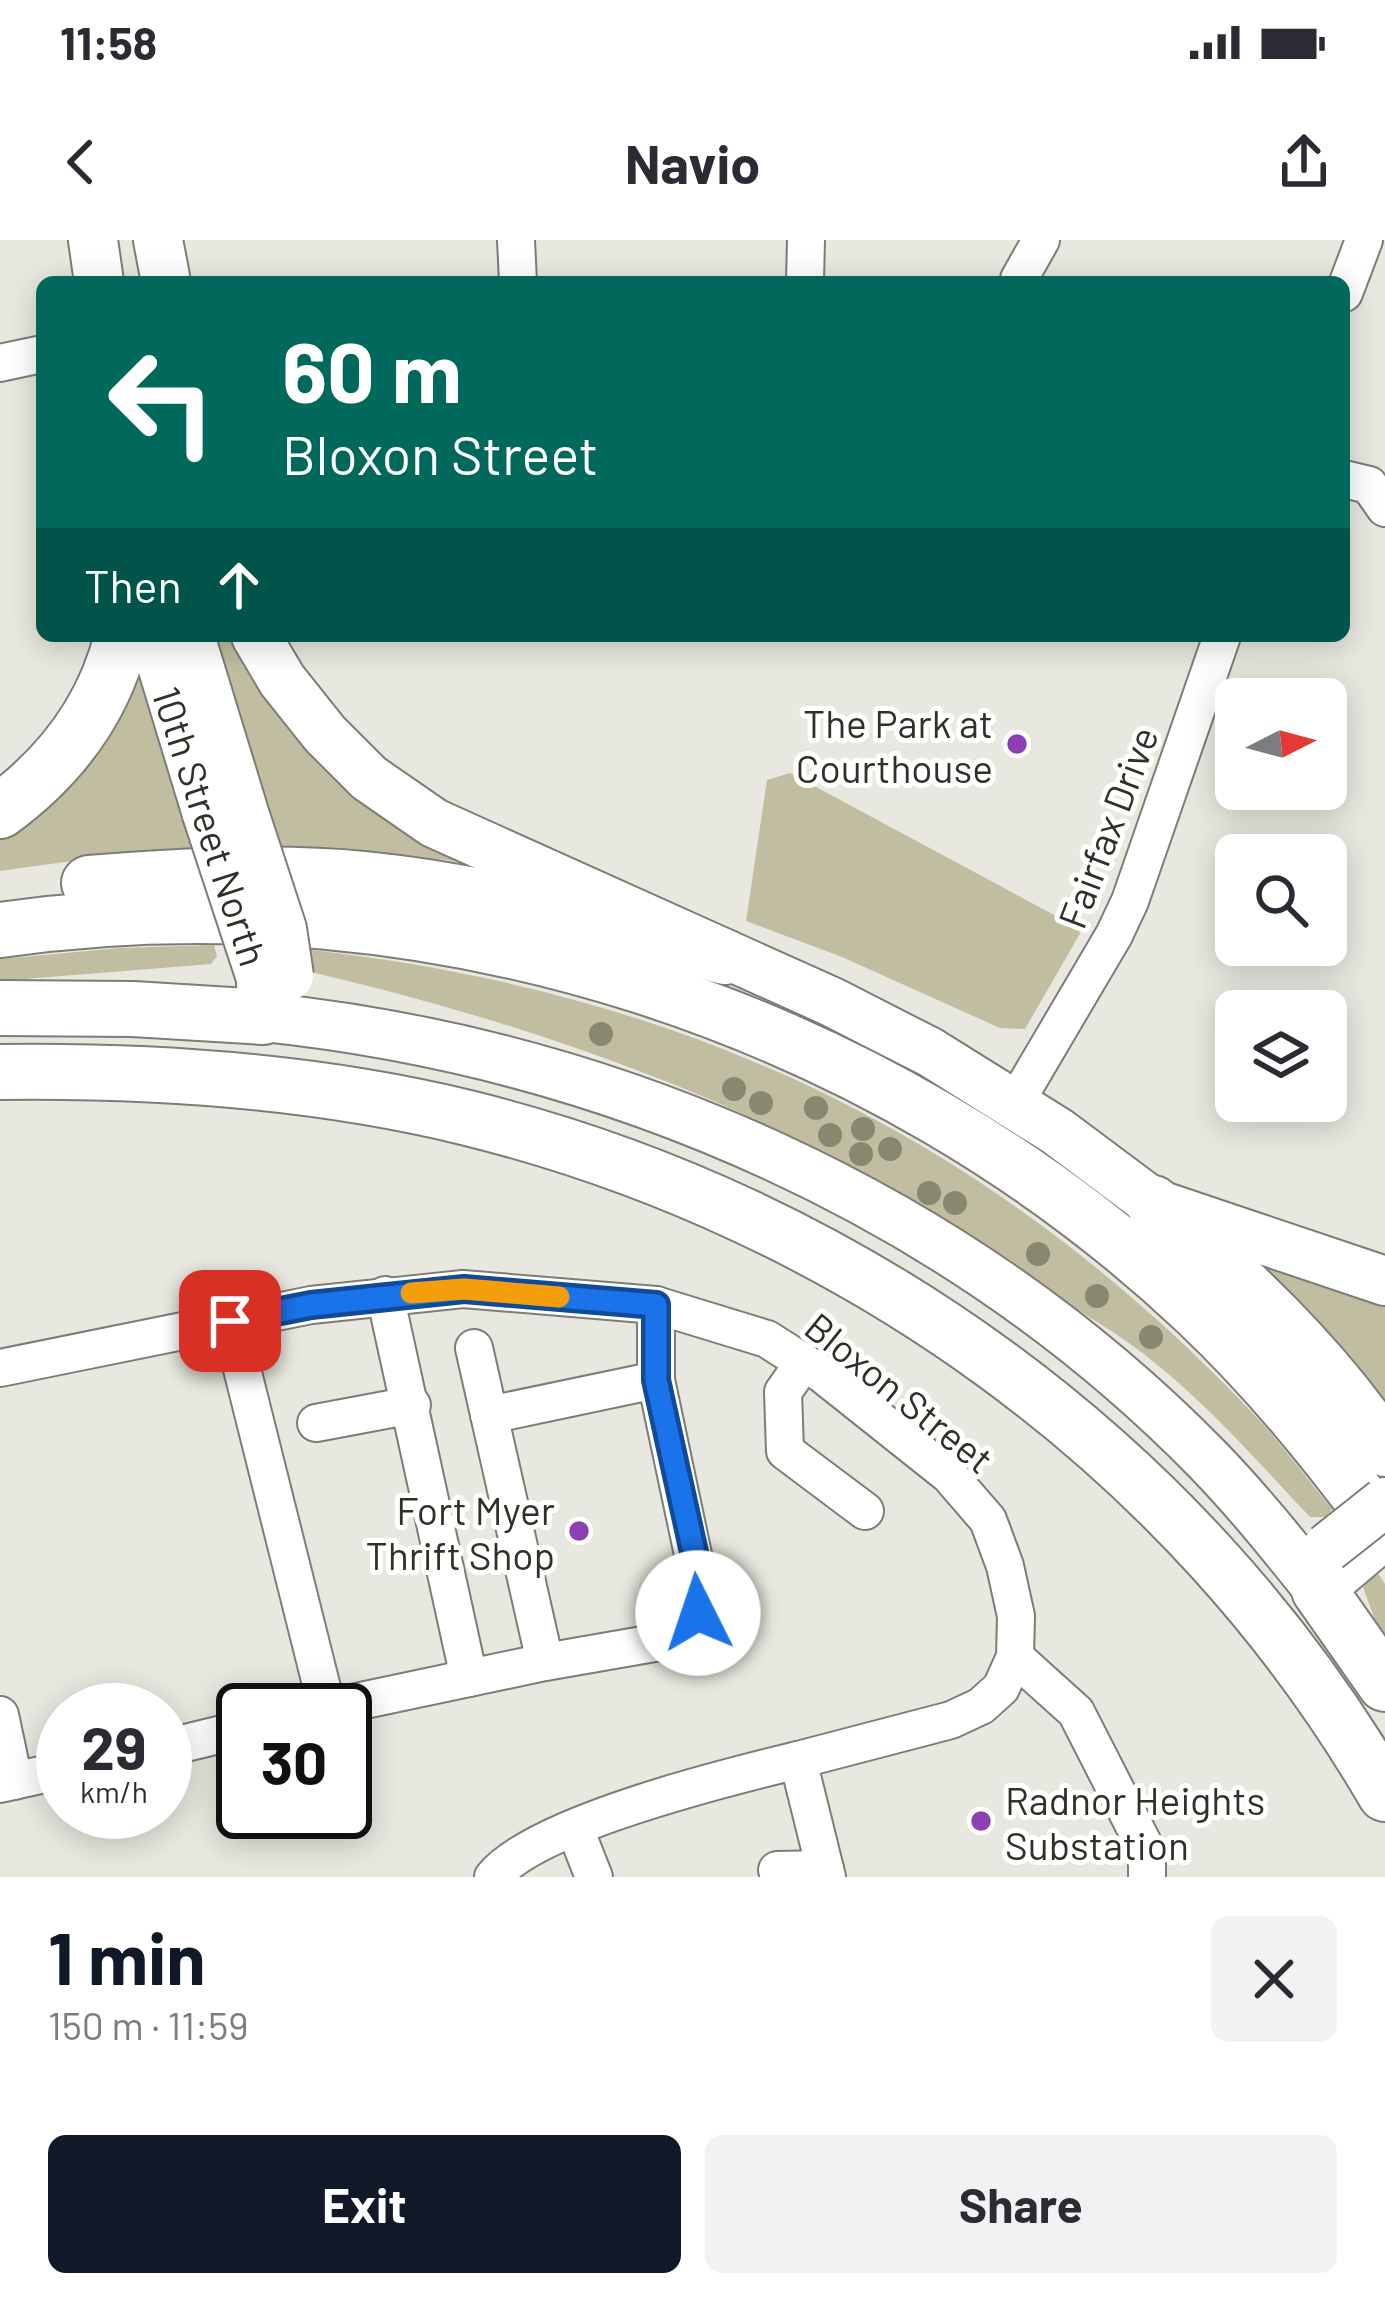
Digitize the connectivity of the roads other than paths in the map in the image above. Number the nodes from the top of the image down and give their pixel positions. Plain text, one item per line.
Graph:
1 (93, 240) edge
2 (130, 240) edge
3 (158, 240) edge
4 (516, 240) edge
5 (806, 240) edge
6 (1041, 240) edge
7 (1364, 240) edge
8 (97, 276) edge
9 (135, 276) edge
10 (165, 276) edge
11 (518, 276) edge
12 (805, 276) edge
13 (1021, 276) edge
14 (1350, 277) edge
15 (36, 355) edge
16 (0, 363) edge
17 (1350, 480) edge
18 (1385, 508) edge
19 (120, 642) edge
20 (155, 642) edge
21 (191, 642) edge
22 (260, 642) edge
23 (1220, 642) edge
24 (0, 811) edge
25 (226, 815) junction
26 (0, 894) edge
27 (0, 930) edge
28 (725, 957) junction
29 (275, 997) junction
30 (0, 1008) edge
31 (0, 1072) edge
32 (1016, 1103) junction
33 (1153, 1203) junction
34 (1385, 1281) edge
35 (386, 1295) junction
36 (656, 1305) junction
37 (230, 1321) junction
38 (475, 1348) dead end
39 (804, 1362) junction
40 (0, 1368) edge
41 (656, 1380) junction
42 (412, 1405) junction
43 (489, 1415) junction
44 (316, 1423) dead end
45 (1385, 1449) edge
46 (1385, 1502) edge
47 (865, 1511) dead end
48 (1385, 1533) edge
49 (1323, 1569) junction
50 (1015, 1658) junction
51 (545, 1662) junction
52 (469, 1678) junction
53 (316, 1683) edge
54 (1385, 1684) edge
55 (372, 1698) edge
56 (0, 1714) edge
57 (798, 1760) junction
58 (7, 1782) edge
59 (1385, 1794) edge
60 (575, 1829) junction
61 (777, 1870) dead end
62 (826, 1873) edge
63 (494, 1877) edge
64 (594, 1877) edge
65 (1147, 1877) edge

1 - 8 main road
2 - 9 main road
3 - 10 main road
4 - 11 street
5 - 12 street
6 - 13 street
7 - 14 street
15 - 16 street
17 - 18 street
19 - 24 highway
20 - 25 main road, 10th Street North
21 - 25 main road, 10th Street North
22 - 28 main road
23 - 32 street, Fairfax Drive
25 - 29 main road, 10th Street North, bridge
26 - 28 highway
27 - 48 highway
28 - 32 main road
29 - 30 highway
29 - 49 main road
31 - 59 highway
32 - 33 main road
33 - 34 main road
33 - 45 highway
35 - 36 street, Bloxon Street
35 - 37 street, Bloxon Street
35 - 42 street
36 - 39 street, Bloxon Street
36 - 41 street
37 - 40 street, Bloxon Street
37 - 53 street
38 - 43 street
39 - 47 street
39 - 50 street, Bloxon Street
41 - 43 street
41 - 51 street
42 - 44 street
42 - 52 street
43 - 51 street
46 - 49 main road, bridge
48 - 49 main road
49 - 54 highway
50 - 57 street
50 - 65 street
51 - 52 street
52 - 55 street
56 - 58 street
57 - 60 street
57 - 62 street
60 - 63 street
60 - 64 street
61 - 62 street

